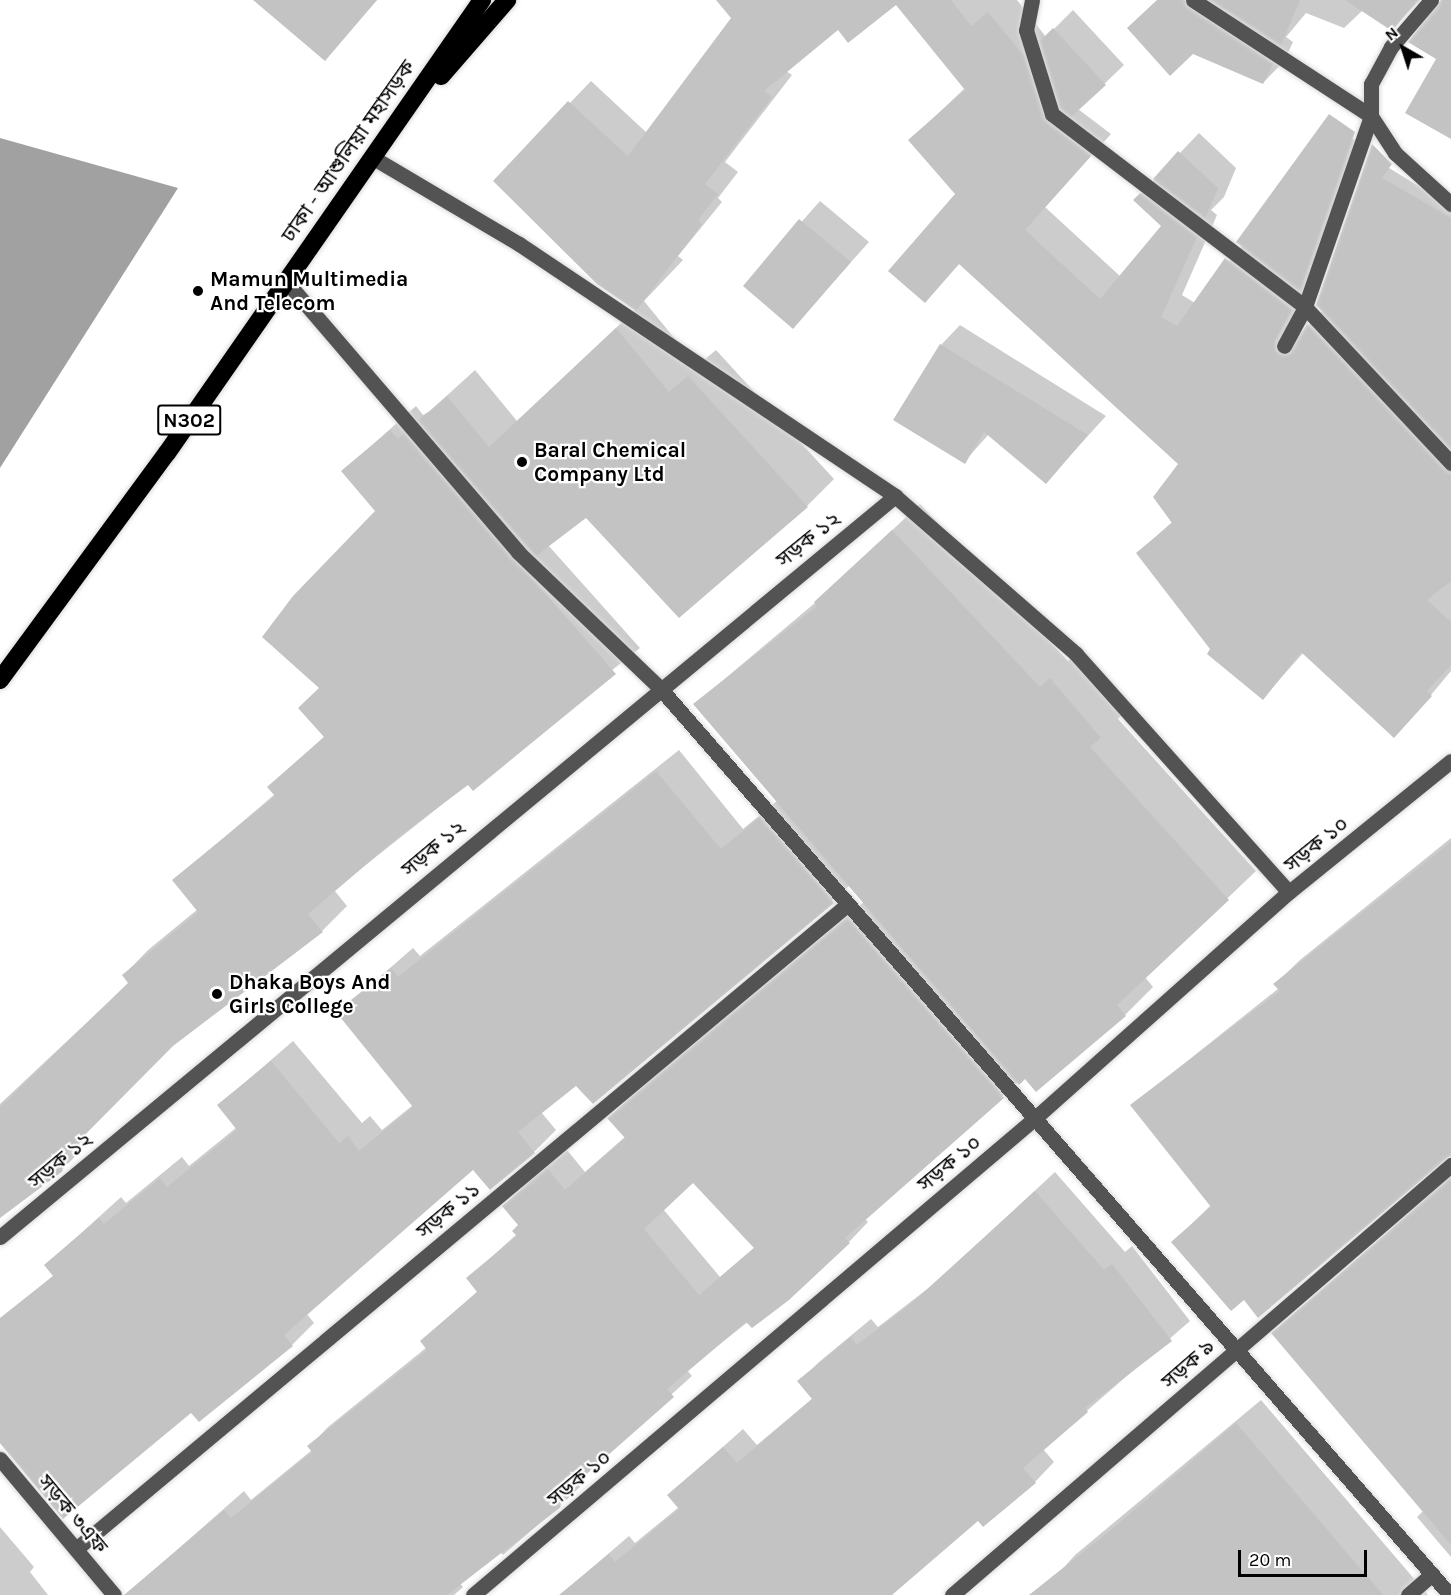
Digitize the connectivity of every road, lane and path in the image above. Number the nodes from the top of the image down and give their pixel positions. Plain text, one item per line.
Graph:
1 (482, 0) edge
2 (507, 0) edge
3 (1032, 0) edge
4 (1193, 0) edge
5 (1431, 0) edge
6 (1371, 116) junction
7 (372, 157) junction
8 (1451, 204) edge
9 (286, 281) junction
10 (1305, 307) junction
11 (1284, 346) dead end
12 (1451, 463) edge
13 (895, 496) junction
14 (0, 680) edge
15 (658, 687) junction
16 (1451, 761) edge
17 (1289, 892) junction
18 (848, 904) junction
19 (1035, 1118) junction
20 (1451, 1165) edge
21 (0, 1237) edge
22 (1237, 1350) junction
23 (0, 1459) edge
24 (76, 1549) junction
25 (1432, 1574) junction
26 (114, 1595) edge
27 (473, 1595) edge
28 (952, 1595) edge
29 (1408, 1595) edge
30 (1450, 1595) edge

1 - 7 highway, ঢাকা - আশুলিয়া মহাসড়ক / N302
2 - 7 highway, N302
3 - 10 street
4 - 6 street
5 - 6 street
6 - 8 street
6 - 10 street
7 - 9 highway, ঢাকা - আশুলিয়া মহাসড়ক / N302
7 - 13 street
9 - 14 highway, ঢাকা - আশুলিয়া মহাসড়ক / N302
9 - 15 street
10 - 11 street
10 - 12 street
13 - 15 street, সড়ক ১২
13 - 17 street
15 - 18 street
15 - 21 street, সড়ক ১২
16 - 17 street, সড়ক ১০
17 - 19 street, সড়ক ১০
18 - 19 street
18 - 24 street, সড়ক ১১
19 - 22 street
19 - 27 street, সড়ক ১০
20 - 22 street, সড়ক ৯
22 - 25 street
22 - 28 street, সড়ক ৯
23 - 24 street, সড়ক ৩এফ
24 - 26 street, সড়ক ৩এফ
25 - 29 street
25 - 30 street

